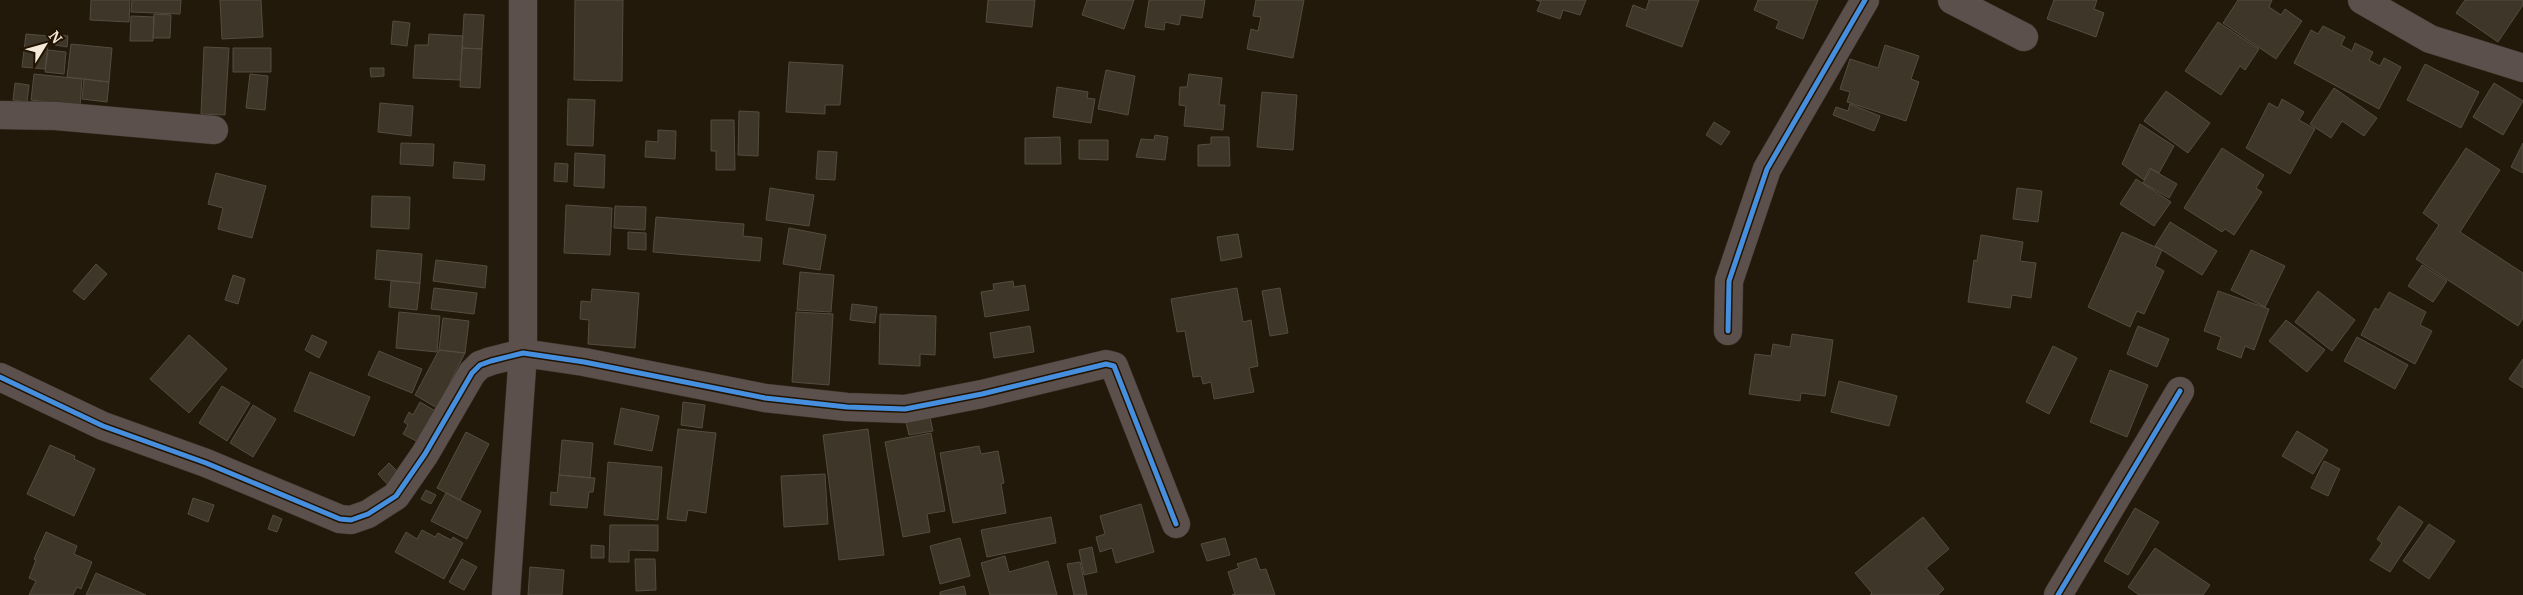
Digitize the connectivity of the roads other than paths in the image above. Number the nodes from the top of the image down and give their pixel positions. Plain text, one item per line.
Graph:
1 (522, 0) edge
2 (1865, 0) edge
3 (1952, 0) edge
4 (2362, 0) edge
5 (2024, 37) dead end
6 (2523, 68) edge
7 (0, 115) edge
8 (214, 130) dead end
9 (1728, 331) dead end
10 (523, 353) junction
11 (0, 377) edge
12 (2180, 390) dead end
13 (1176, 524) dead end
14 (506, 595) edge
15 (2058, 595) edge

1 - 10 street
2 - 9 street
3 - 5 street
4 - 6 street
7 - 8 street
10 - 11 street
10 - 13 street
10 - 14 street
12 - 15 street

